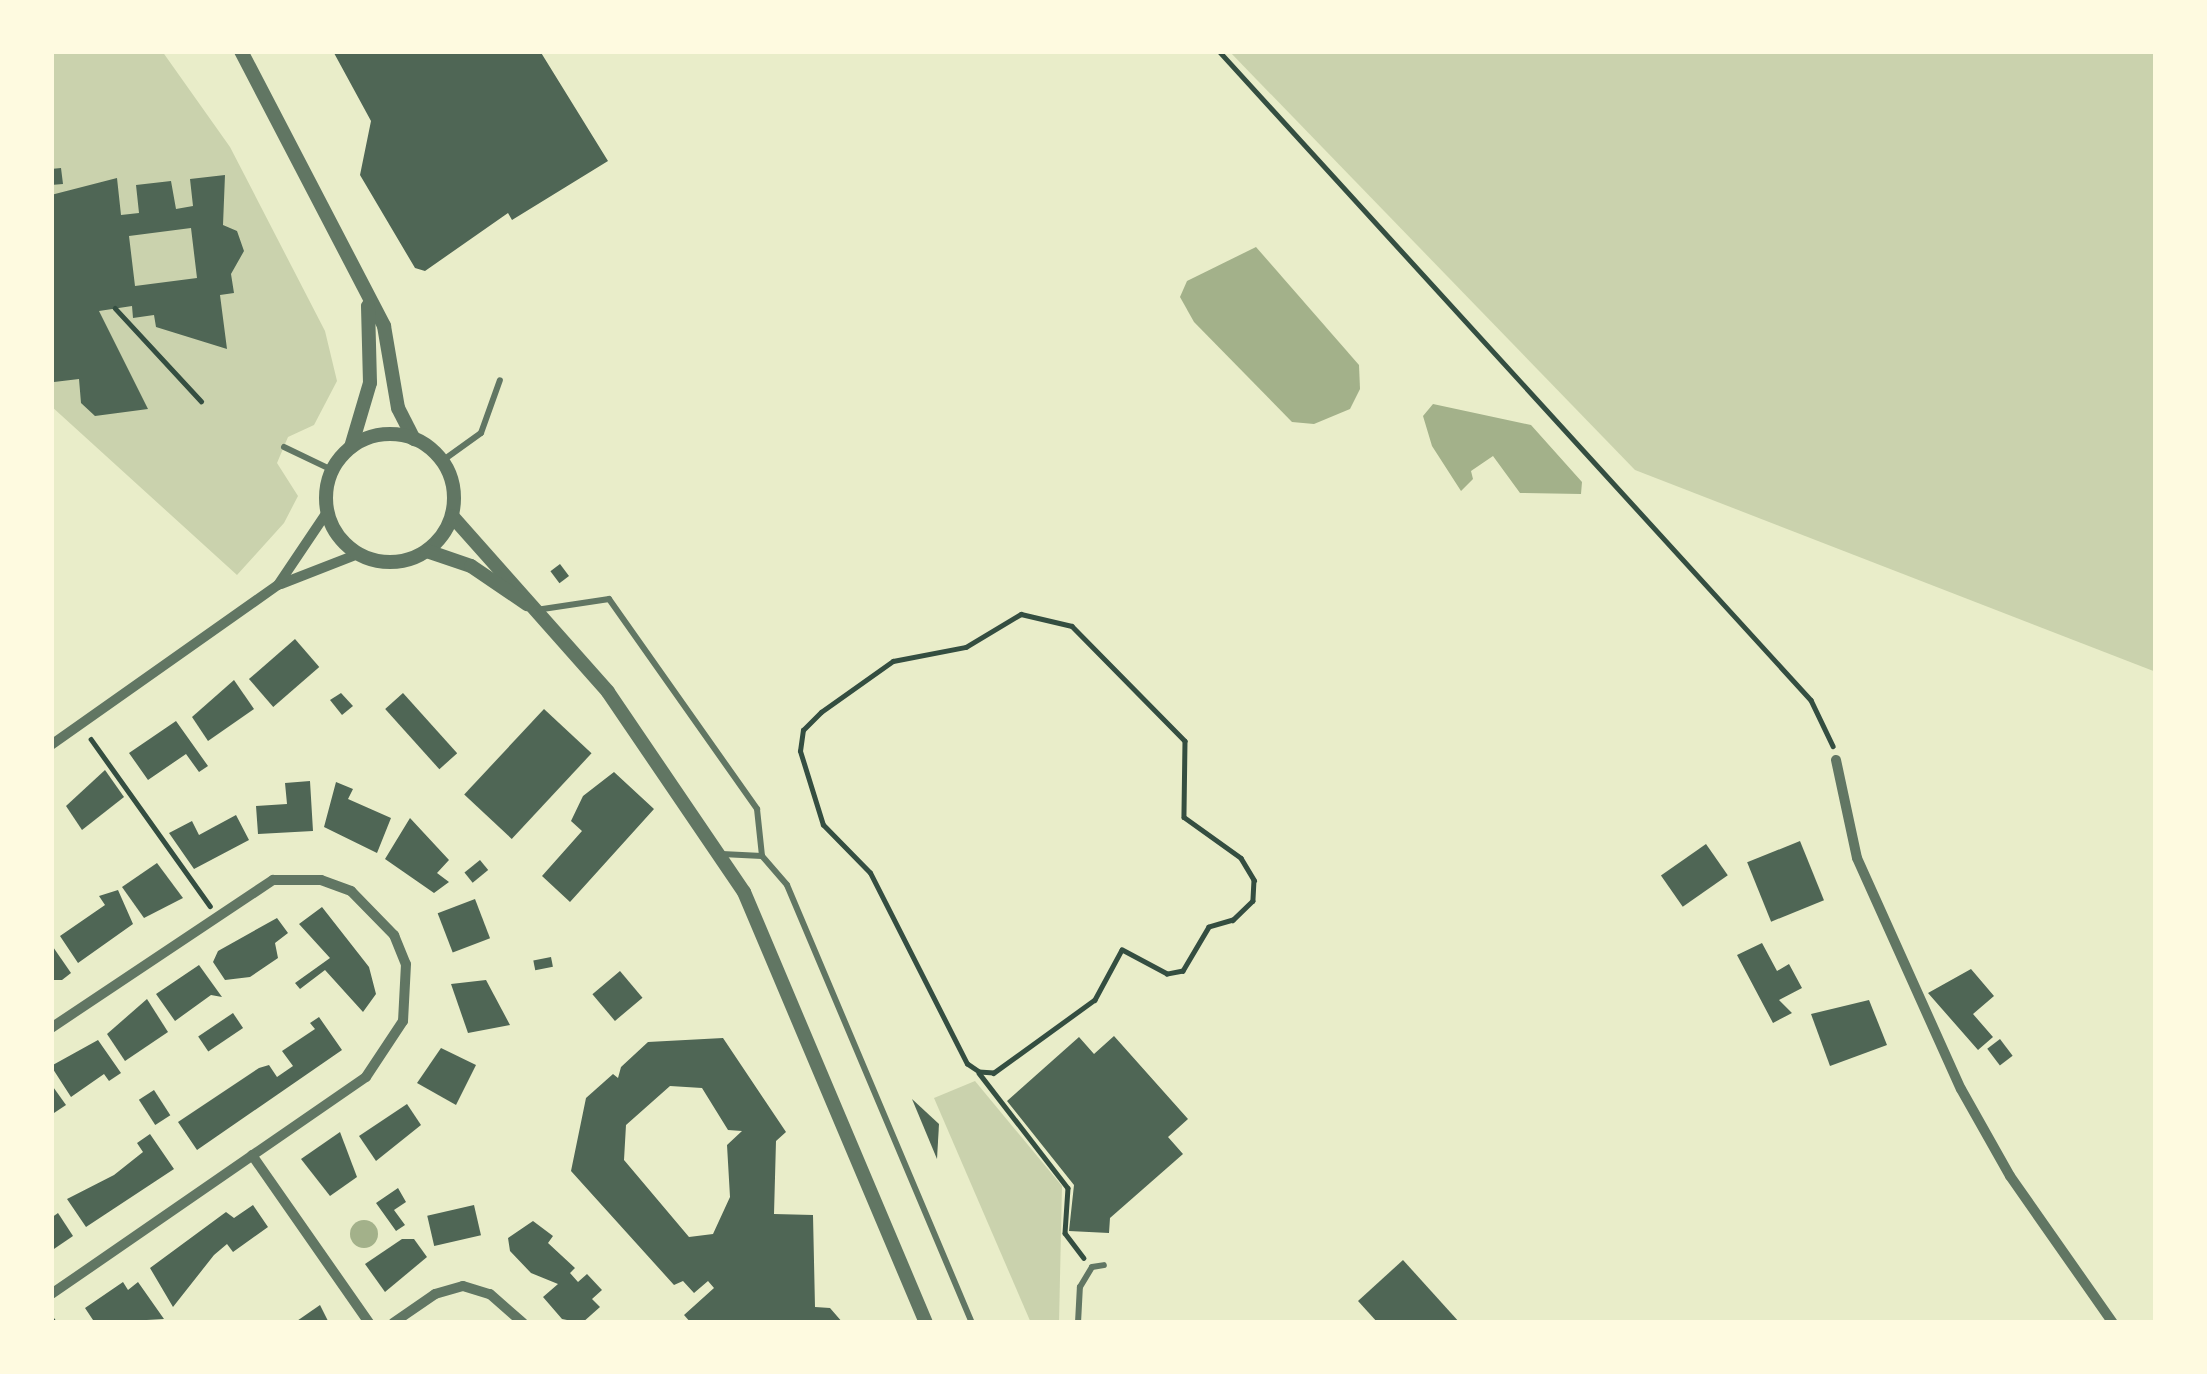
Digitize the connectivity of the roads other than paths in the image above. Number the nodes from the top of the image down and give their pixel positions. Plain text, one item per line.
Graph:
1 (241, 51) edge
2 (368, 301) junction
3 (500, 380) dead end
4 (414, 439) junction
5 (284, 447) dead end
6 (351, 447) junction
7 (442, 461) junction
8 (332, 470) junction
9 (327, 512) junction
10 (452, 516) junction
11 (427, 551) junction
12 (358, 554) junction
13 (278, 585) junction
14 (536, 610) junction
15 (51, 745) edge
16 (1836, 760) road end
17 (721, 854) junction
18 (762, 856) junction
19 (51, 1028) edge
20 (252, 1155) junction
21 (1104, 1265) dead end
22 (51, 1294) edge
23 (369, 1323) edge
24 (393, 1323) edge
25 (523, 1323) edge
26 (926, 1323) edge
27 (972, 1323) edge
28 (1078, 1323) edge
29 (2113, 1323) edge

1 - 2 street
2 - 4 street
2 - 6 street
3 - 7 lane
4 - 6 street
4 - 7 street
5 - 8 lane
6 - 8 street
7 - 10 street
8 - 9 street
9 - 12 street
9 - 13 street
10 - 11 street
10 - 14 street
11 - 12 street
11 - 14 street
12 - 13 street
13 - 15 street
14 - 17 street
14 - 18 lane
16 - 29 street
17 - 18 lane
17 - 26 street
18 - 27 lane
19 - 20 street
20 - 22 street
20 - 23 street
21 - 28 lane
24 - 25 street

